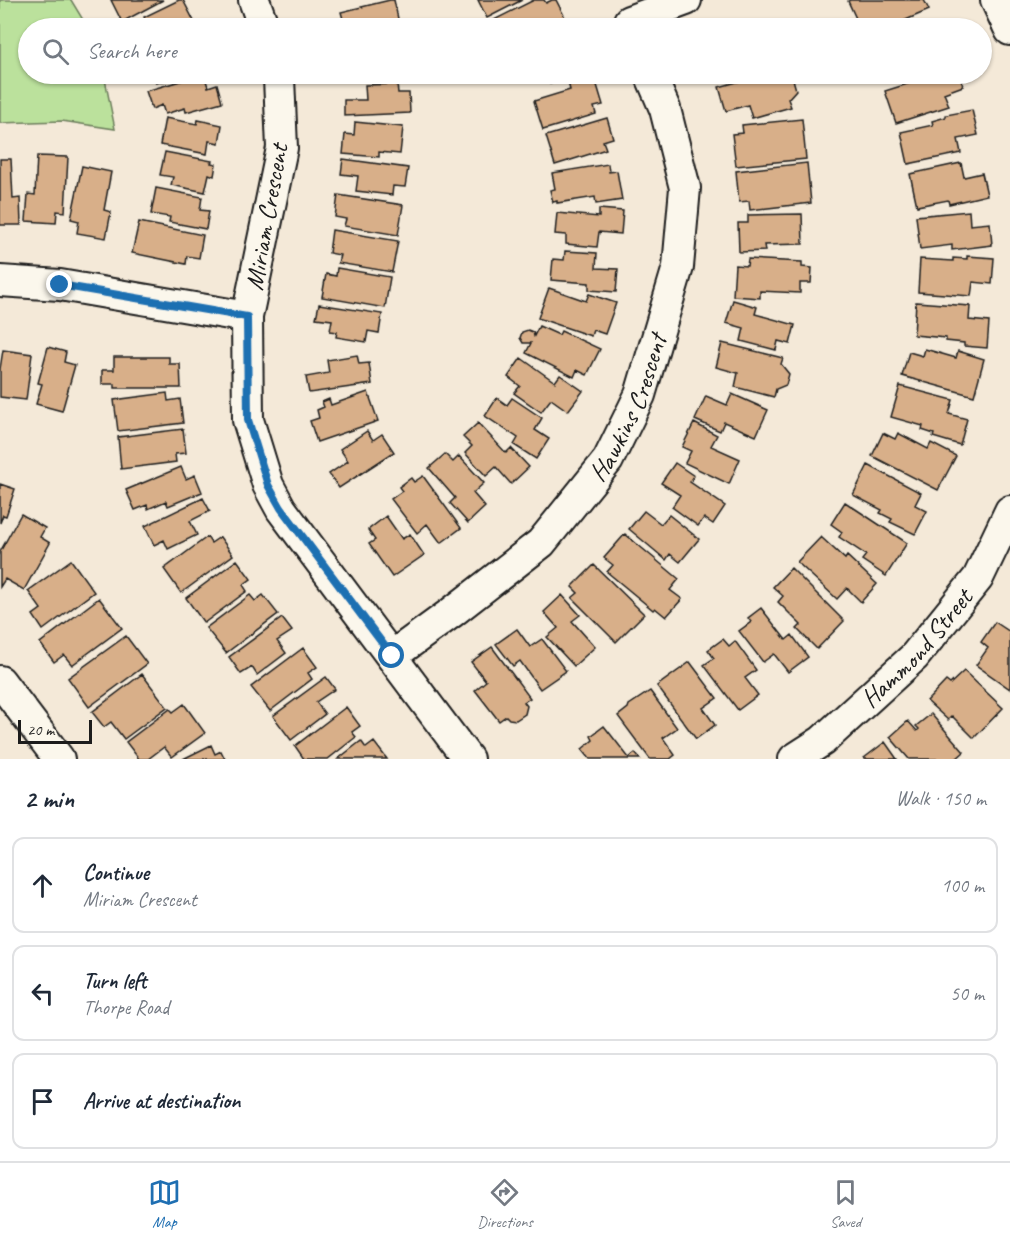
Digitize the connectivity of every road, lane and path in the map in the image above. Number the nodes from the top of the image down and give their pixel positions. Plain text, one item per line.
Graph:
1 (254, 0) edge
2 (686, 0) edge
3 (996, 0) edge
4 (627, 16) edge
5 (260, 18) edge
6 (1010, 30) edge
7 (279, 84) edge
8 (654, 84) edge
9 (0, 281) edge
10 (247, 317) junction
11 (1010, 511) edge
12 (392, 656) junction
13 (0, 681) edge
14 (59, 759) edge
15 (468, 759) edge
16 (794, 759) edge

1 - 5 street
2 - 4 street
3 - 6 street
7 - 10 street, Miriam Crescent
8 - 12 street, Hawkins Crescent
9 - 10 street
10 - 12 street, Miriam Crescent
11 - 16 street, Hammond Street
12 - 15 street, Miriam Crescent
13 - 14 street

